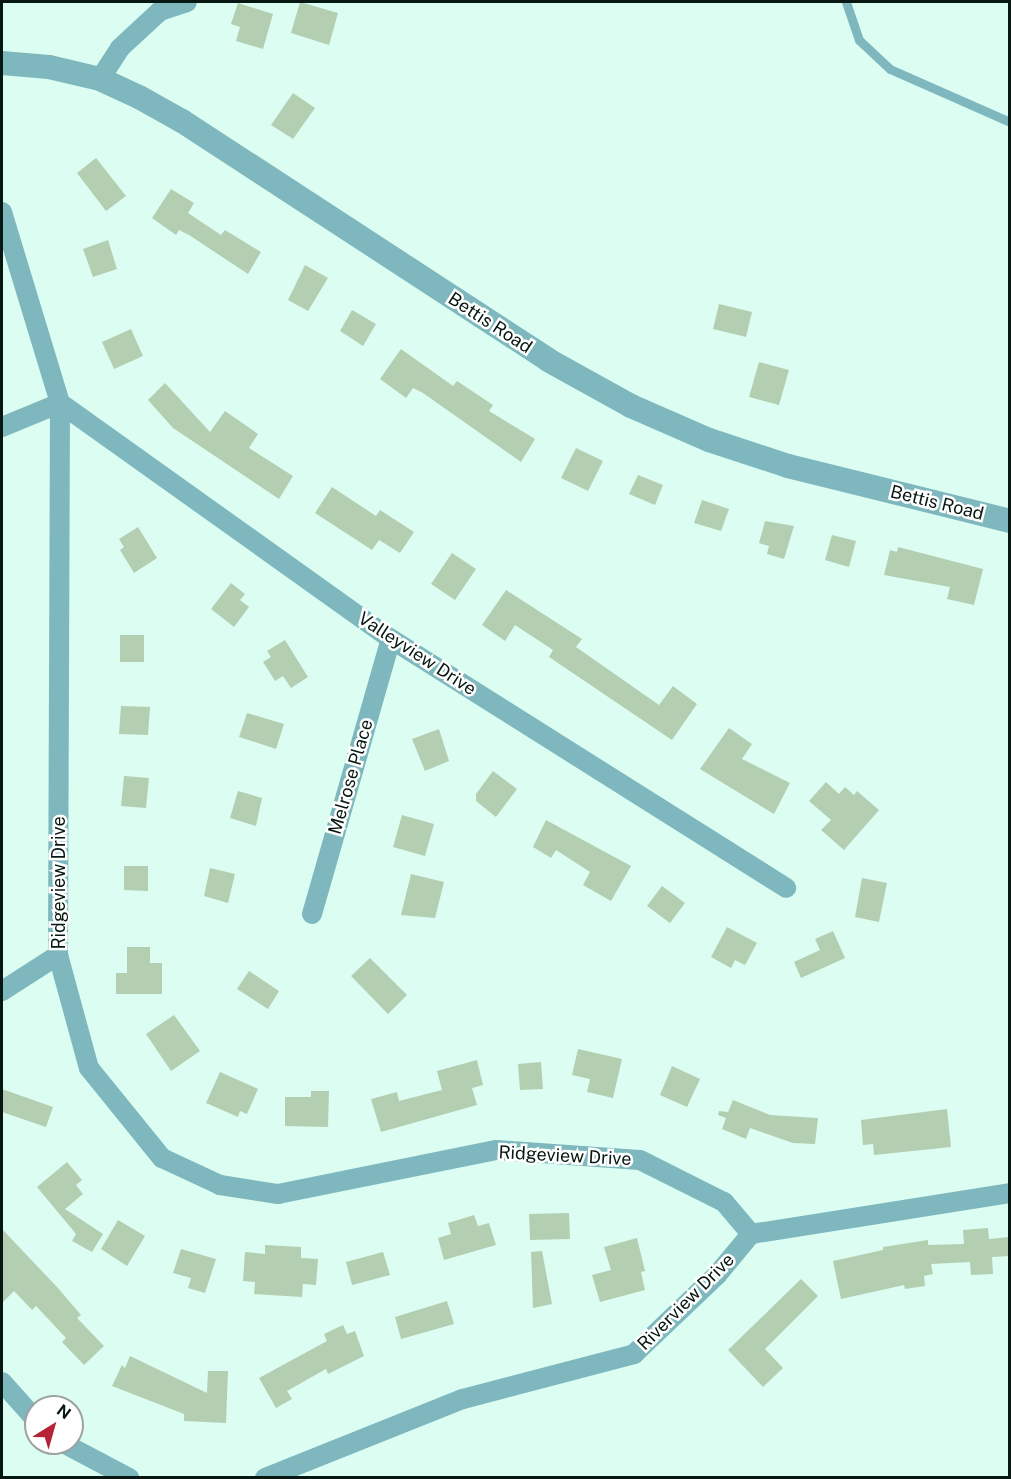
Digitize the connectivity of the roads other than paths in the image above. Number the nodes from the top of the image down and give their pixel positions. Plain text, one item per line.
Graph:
1 (187, 2) edge
2 (846, 2) edge
3 (2, 63) edge
4 (100, 79) junction
5 (1010, 122) edge
6 (2, 212) edge
7 (60, 403) junction
8 (2, 427) edge
9 (1010, 521) edge
10 (391, 639) junction
11 (786, 888) dead end
12 (312, 914) dead end
13 (58, 955) junction
14 (2, 991) edge
15 (1010, 1193) edge
16 (751, 1234) junction
17 (2, 1382) edge
18 (24, 1407) edge
19 (84, 1454) edge
20 (129, 1478) edge
21 (265, 1478) edge

1 - 4 street
2 - 5 lane
3 - 4 street, Bettis Road
4 - 9 street, Bettis Road
6 - 7 street, Ridgeview Drive
7 - 8 street
7 - 10 street, Valleyview Drive
7 - 13 street, Ridgeview Drive
10 - 11 street, Valleyview Drive
10 - 12 street, Melrose Place
13 - 14 street
13 - 16 street, Ridgeview Drive
15 - 16 street
16 - 21 street, Riverview Drive
17 - 18 street
19 - 20 street

